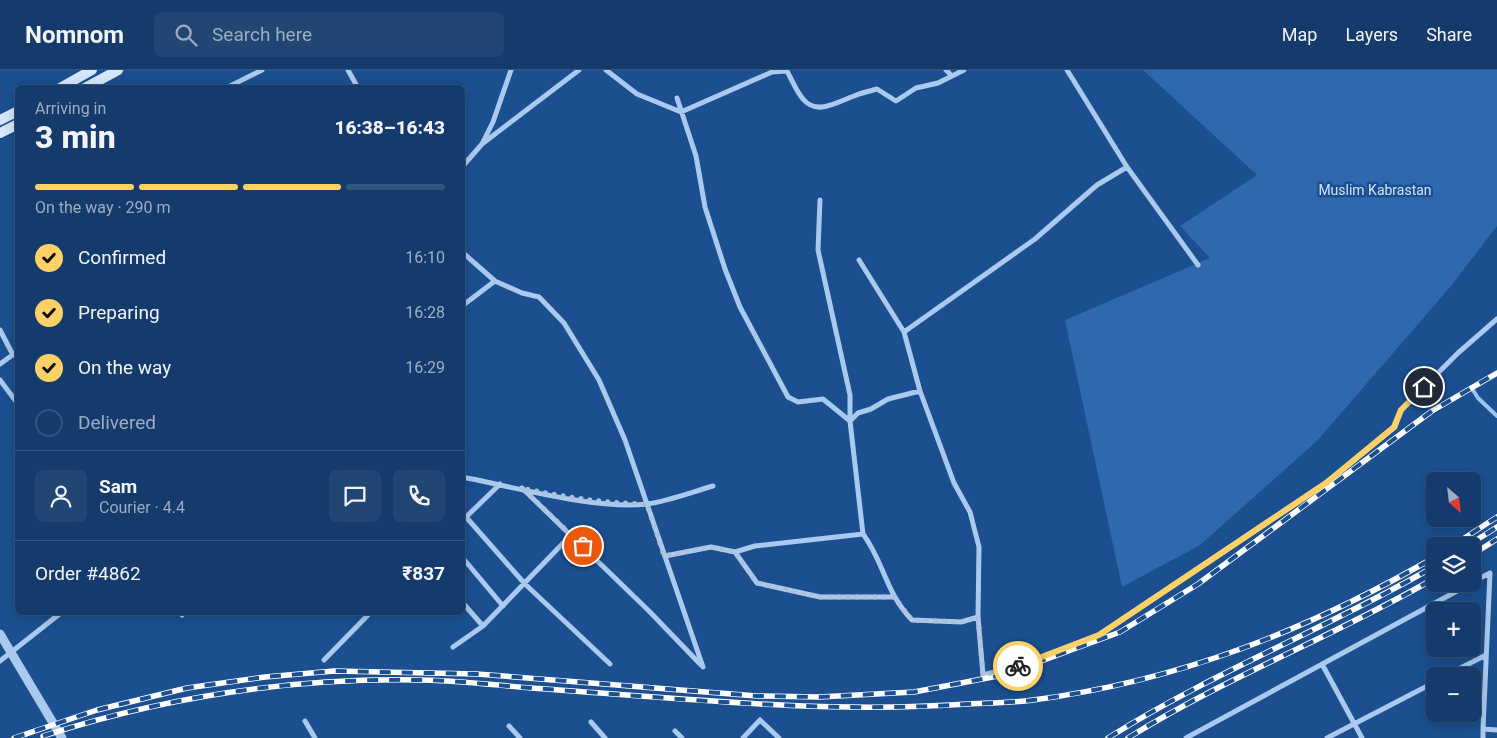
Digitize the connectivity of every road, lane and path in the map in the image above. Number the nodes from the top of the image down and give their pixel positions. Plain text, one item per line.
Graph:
1 (92, 70) edge
2 (118, 70) edge
3 (262, 70) edge
4 (348, 70) edge
5 (511, 70) edge
6 (579, 70) edge
7 (606, 70) edge
8 (946, 70) edge
9 (964, 70) edge
10 (1067, 70) edge
11 (952, 76) junction
12 (65, 85) edge
13 (90, 85) edge
14 (232, 85) edge
15 (356, 85) edge
16 (677, 98) dead end
17 (15, 112) edge
18 (681, 112) junction
19 (0, 120) edge
20 (15, 125) edge
21 (0, 133) edge
22 (482, 144) junction
23 (465, 163) edge
24 (1127, 167) junction
25 (820, 200) dead end
26 (465, 255) edge
27 (859, 260) dead end
28 (1198, 265) dead end
29 (495, 281) junction
30 (465, 304) edge
31 (1497, 319) edge
32 (0, 330) edge
33 (904, 332) junction
34 (15, 353) edge
35 (0, 364) edge
36 (0, 380) edge
37 (920, 391) junction
38 (15, 400) edge
39 (850, 421) junction
40 (465, 478) edge
41 (500, 484) junction
42 (713, 486) dead end
43 (522, 488) junction
44 (647, 504) junction
45 (465, 518) edge
46 (465, 520) edge
47 (863, 534) junction
48 (571, 536) junction
49 (735, 552) junction
50 (664, 556) junction
51 (465, 560) edge
52 (1481, 578) edge
53 (525, 584) junction
54 (1454, 592) edge
55 (894, 597) junction
56 (465, 605) edge
57 (504, 606) junction
58 (58, 615) edge
59 (368, 615) edge
60 (978, 617) junction
61 (483, 626) junction
62 (0, 634) edge
63 (453, 647) dead end
64 (11, 653) junction
65 (1486, 655) junction
66 (324, 660) dead end
67 (0, 662) edge
68 (610, 664) dead end
69 (1322, 664) junction
70 (1463, 667) edge
71 (1426, 687) edge
72 (305, 721) dead end
73 (591, 722) dead end
74 (1354, 724) junction
75 (509, 726) dead end
76 (1482, 729) junction
77 (1497, 730) edge
78 (675, 731) dead end
79 (62, 738) edge
80 (315, 738) edge
81 (520, 738) edge
82 (606, 738) edge
83 (682, 738) edge
84 (743, 738) edge
85 (779, 738) edge
86 (1186, 738) edge
87 (1327, 738) edge
88 (1362, 738) edge
89 (1483, 738) edge

1 - 12 main road
2 - 13 main road
3 - 14 street
4 - 15 street
5 - 22 street
6 - 22 street
7 - 18 street
8 - 11 street
9 - 11 street
10 - 24 street
11 - 18 street
16 - 18 street
17 - 19 main road
18 - 39 street
20 - 21 main road
22 - 23 street
24 - 28 street
24 - 33 street
25 - 39 street
26 - 29 street
27 - 33 street
29 - 30 street
29 - 44 street
31 - 60 street
32 - 34 street
33 - 37 street
34 - 35 street
36 - 38 street
37 - 39 street
37 - 60 street
39 - 47 street
40 - 41 street
41 - 43 street
41 - 45 street
42 - 44 street
43 - 44 street
43 - 48 street
44 - 50 street
46 - 53 street
47 - 49 street
47 - 55 street
48 - 50 street
48 - 53 street
49 - 50 street
49 - 55 street
51 - 57 street
52 - 65 street
53 - 57 street
53 - 68 street
54 - 69 street
55 - 60 street
56 - 61 street
57 - 61 street
58 - 64 street
59 - 66 street
61 - 63 street
62 - 64 street
64 - 67 street
64 - 79 street
65 - 70 street
65 - 76 street
69 - 74 street
69 - 86 street
71 - 74 street
72 - 80 street
73 - 82 street
74 - 87 street
74 - 88 street
75 - 81 street
76 - 77 street
76 - 89 street
78 - 83 street
84 - 85 street

